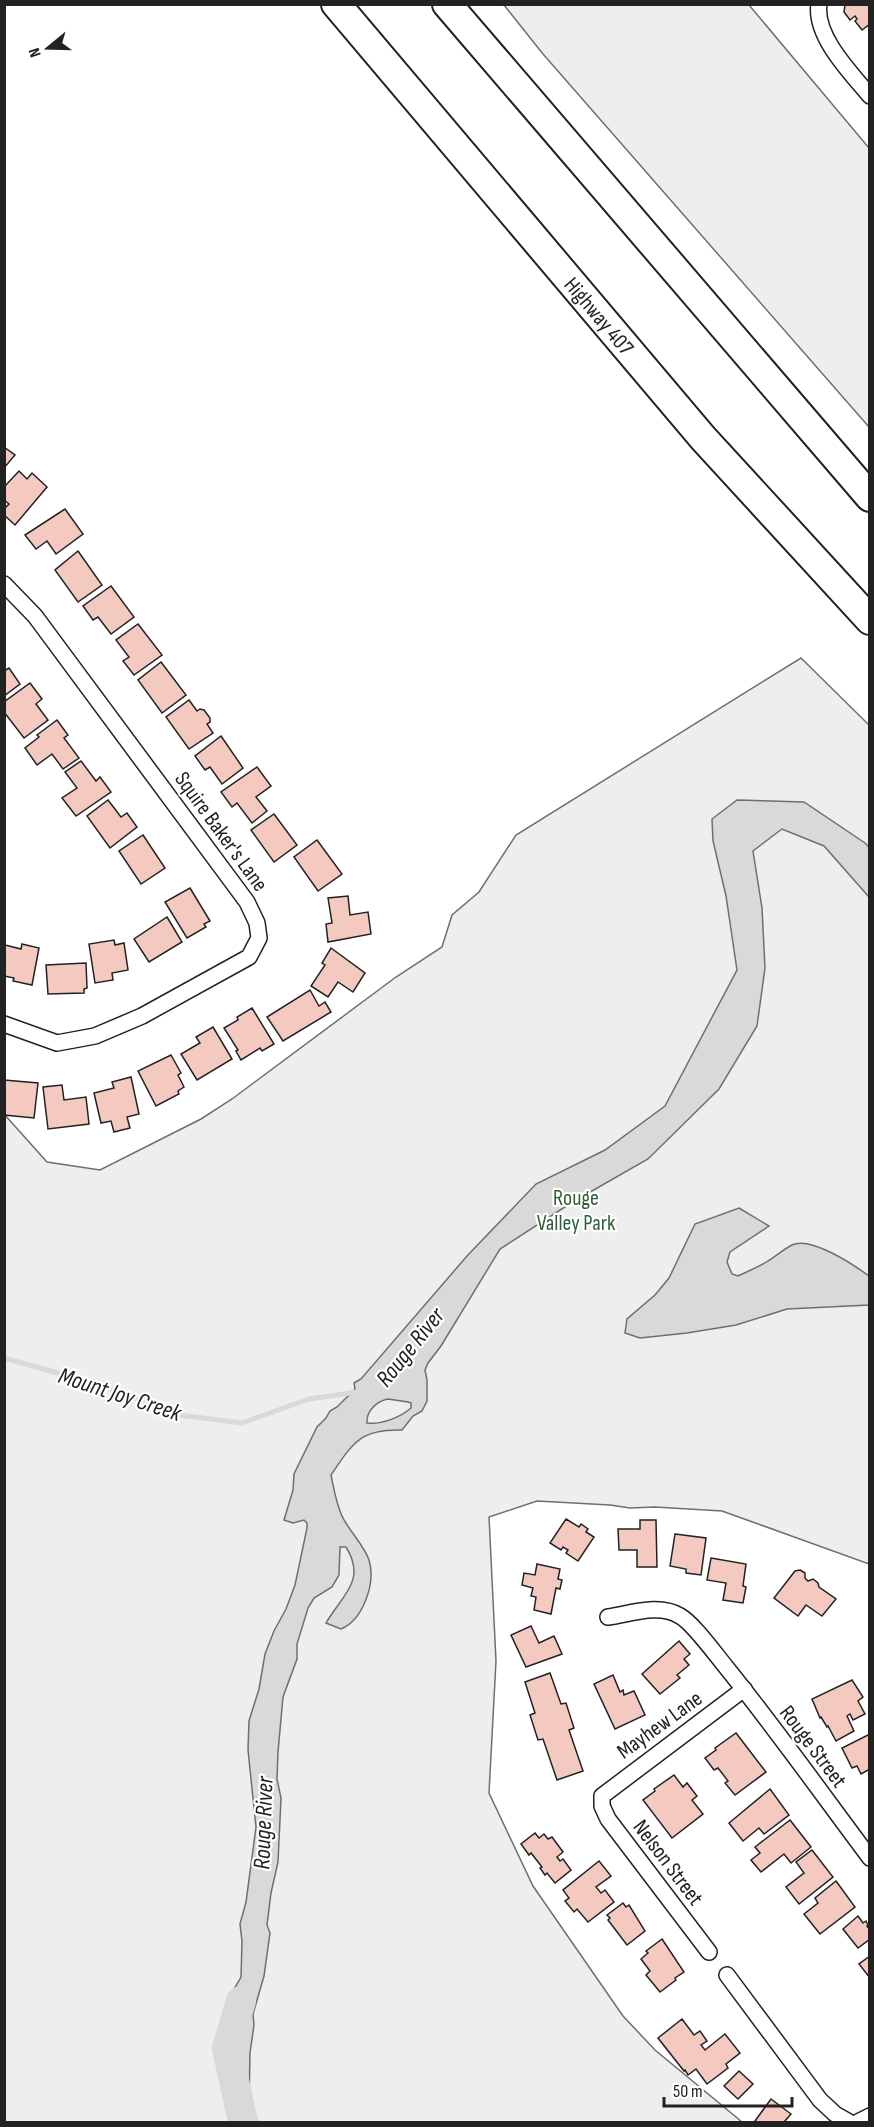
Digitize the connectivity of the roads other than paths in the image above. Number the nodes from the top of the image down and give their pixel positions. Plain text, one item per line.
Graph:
1 (336, 4) edge
2 (447, 4) edge
3 (819, 4) edge
4 (870, 96) edge
5 (870, 497) edge
6 (4, 584) edge
7 (870, 620) edge
8 (4, 1024) edge
9 (609, 1617) dead end
10 (744, 1689) junction
11 (602, 1796) joint
12 (870, 1858) edge
13 (709, 1952) dead end
14 (727, 1975) dead end
15 (870, 2116) edge
16 (845, 2121) edge
17 (858, 2122) edge

1 - 7 highway, Highway 407
2 - 5 highway
3 - 4 street
6 - 8 street, Squire Baker's Lane
9 - 10 street, Rouge Street
10 - 11 street, Mayhew Lane
10 - 12 street, Rouge Street
11 - 13 street, Nelson Street
14 - 16 street
15 - 17 street

